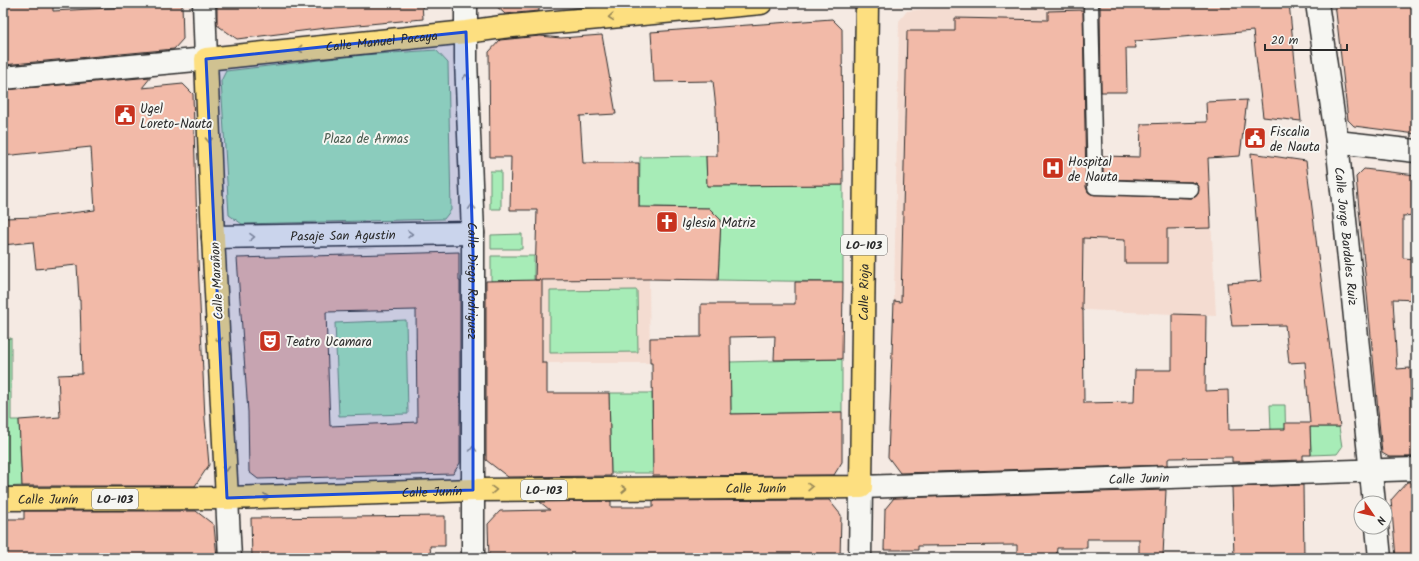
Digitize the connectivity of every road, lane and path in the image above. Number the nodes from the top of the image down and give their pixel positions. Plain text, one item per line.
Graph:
1 (204, 3) edge
2 (466, 3) edge
3 (761, 3) edge
4 (867, 3) edge
5 (1091, 3) edge
6 (1316, 3) edge
7 (466, 32) junction
8 (206, 59) junction
9 (3, 78) edge
10 (1337, 142) junction
11 (1416, 151) edge
12 (1191, 190) dead end
13 (473, 233) junction
14 (213, 237) junction
15 (1416, 469) edge
16 (1370, 470) junction
17 (861, 486) junction
18 (473, 490) junction
19 (1373, 495) edge
20 (227, 498) junction
21 (3, 499) edge
22 (1378, 535) edge
23 (230, 558) edge
24 (473, 558) edge
25 (860, 558) edge
26 (1380, 558) edge

1 - 8 street, Calle Marañon
2 - 7 street, Calle Diego Rodriguez
3 -> 7 main road, Calle Manuel Pacaya
4 - 17 main road, Calle Rioja / LO-103
5 - 12 lane
6 - 10 street, Calle Jorge Bardales Ruiz
7 -> 8 main road, Calle Manuel Pacaya
13 -> 7 street, Calle Diego Rodriguez
8 - 9 street, Calle Manuel Pacaya
8 -> 14 main road, Calle Marañon
10 - 11 street
10 - 16 street, Calle Jorge Bardales Ruiz
14 -> 13 street, Pasaje San Agustin
18 -> 13 street, Calle Diego Rodriguez
14 -> 20 main road, Calle Marañon
15 - 16 street, Calle Junin
16 - 17 street, Calle Junin
16 - 19 street, Calle Jorge Bardales Ruiz
18 -> 17 main road, Calle Junín / LO-103
17 - 25 street, Calle Rioja
20 -> 18 main road, Calle Junín / LO-103
18 - 24 street, Calle Diego Rodriguez
20 - 21 main road, Calle Junín / LO-103
20 - 23 street, Calle Marañon
22 - 26 street

